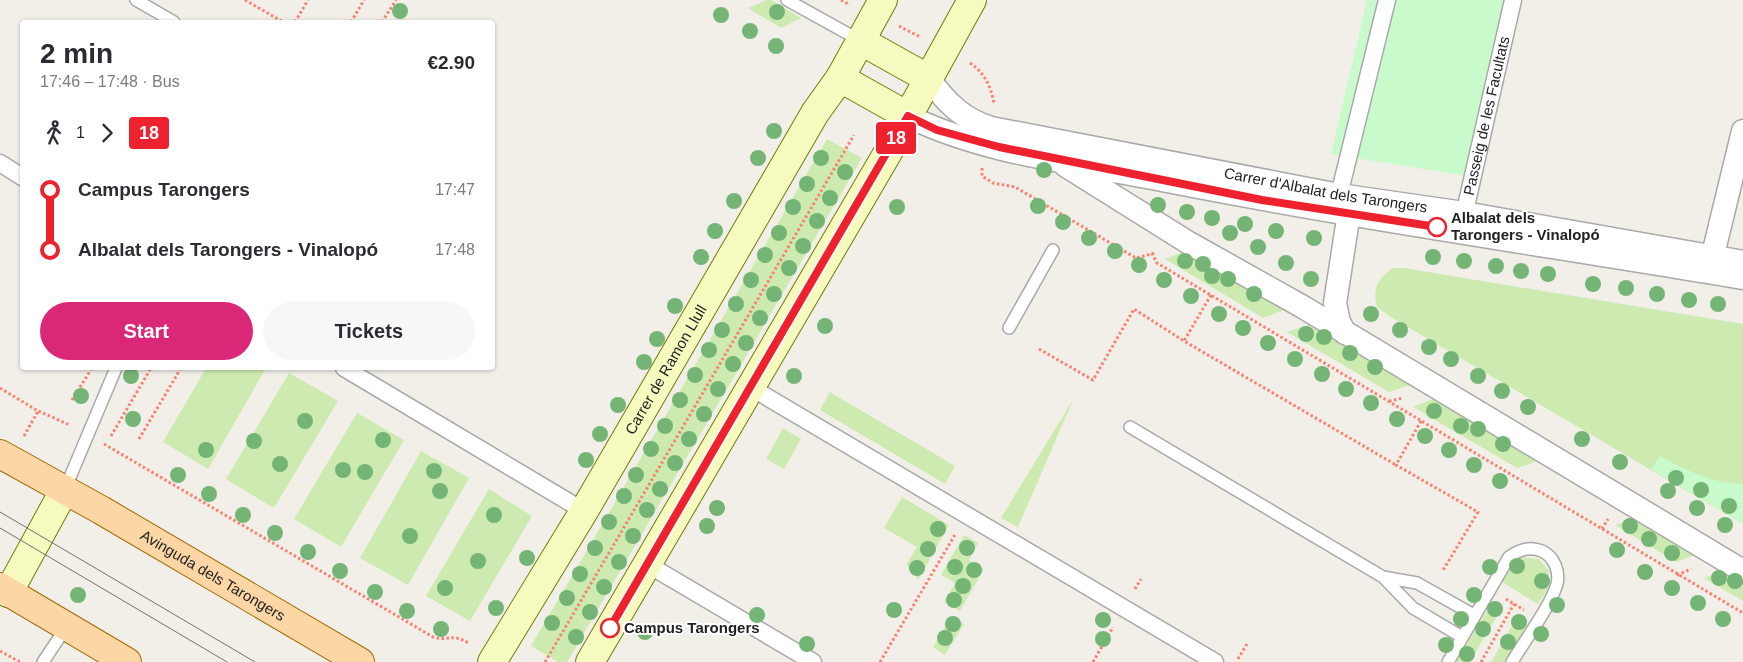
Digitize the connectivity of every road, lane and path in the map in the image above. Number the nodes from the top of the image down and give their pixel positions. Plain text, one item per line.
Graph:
1 (136, 0) edge
2 (245, 0) edge
3 (308, 0) edge
4 (364, 0) edge
5 (396, 0) edge
6 (786, 0) edge
7 (972, 0) edge
8 (1386, 0) edge
9 (1513, 0) edge
10 (888, 11) edge
11 (171, 20) edge
12 (280, 20) edge
13 (295, 20) edge
14 (352, 20) edge
15 (383, 20) edge
16 (924, 39) dead end
17 (861, 41) junction
18 (963, 59) dead end
19 (840, 78) junction
20 (929, 79) junction
21 (994, 104) dead end
22 (908, 116) junction
23 (1743, 132) edge
24 (854, 135) dead end
25 (1054, 158) junction
26 (0, 163) edge
27 (20, 175) edge
28 (1346, 202) junction
29 (1462, 222) junction
30 (1149, 246) dead end
31 (1053, 250) dead end
32 (1743, 262) edge
33 (1710, 264) junction
34 (1743, 278) edge
35 (1212, 295) junction
36 (1009, 328) dead end
37 (1345, 333) junction
38 (1184, 341) junction
39 (1039, 348) dead end
40 (91, 370) edge
41 (115, 370) edge
42 (150, 370) edge
43 (180, 370) edge
44 (347, 370) edge
45 (0, 388) edge
46 (750, 388) junction
47 (72, 400) dead end
48 (1421, 421) junction
49 (1130, 427) dead end
50 (89, 436) junction
51 (139, 439) dead end
52 (106, 445) junction
53 (0, 454) edge
54 (1396, 465) junction
55 (65, 490) junction
56 (584, 510) junction
57 (966, 515) junction
58 (647, 564) junction
59 (1743, 571) edge
60 (1442, 572) dead end
61 (1383, 576) junction
62 (4, 590) edge
63 (1502, 597) dead end
64 (1514, 604) junction
65 (1527, 612) dead end
66 (1743, 614) edge
67 (1474, 615) junction
68 (67, 626) junction
69 (1462, 637) junction
70 (1248, 642) dead end
71 (0, 651) edge
72 (493, 660) edge
73 (20, 662) edge
74 (44, 662) edge
75 (127, 662) edge
76 (360, 662) edge
77 (545, 662) edge
78 (590, 662) edge
79 (814, 662) edge
80 (880, 662) edge
81 (1214, 662) edge
82 (1236, 662) edge
83 (1448, 662) edge
84 (1481, 662) edge
85 (1512, 662) edge

1 - 11 lane
2 - 12 path
3 - 13 path
4 - 14 path
5 - 15 path
6 - 17 lane
7 - 20 main road
8 - 28 street
9 - 29 street, Passeig de les Facultats
10 - 16 path
10 - 17 main road, Carrer de Ramon Llull
17 - 19 main road, Carrer de Ramon Llull
17 - 20 main road
18 - 21 path
19 - 22 main road
19 - 56 main road, Carrer de Ramon Llull
20 - 22 main road
20 - 28 street, Carrer d'Albalat dels Tarongers
22 - 25 street, Carrer d'Albalat dels Tarongers
22 - 46 main road
23 - 33 street
24 - 77 path
25 - 28 street, Carrer d'Albalat dels Tarongers
25 - 37 street
26 - 27 street
28 - 29 street, Carrer d'Albalat dels Tarongers
28 - 37 street
29 - 33 street, Carrer d'Albalat dels Tarongers
30 - 35 path
31 - 36 lane
32 - 33 street, Carrer d'Albalat dels Tarongers
33 - 34 street, Carrer d'Albalat dels Tarongers
35 - 38 path
35 - 48 path
37 - 59 street
38 - 39 path
38 - 54 path
40 - 47 path
41 - 50 lane
42 - 52 path
43 - 51 path
44 - 56 street
45 - 50 path
46 - 57 street
46 - 58 main road
48 - 54 path
48 - 66 path
49 - 61 lane
50 - 52 path
50 - 55 lane
52 - 72 path
53 - 55 main road, Avinguda dels Tarongers
54 - 60 path
55 - 62 main road
55 - 76 main road, Avinguda dels Tarongers
56 - 72 main road, Carrer de Ramon Llull
57 - 80 path
57 - 81 street
58 - 78 main road
58 - 79 street
61 - 67 lane
61 - 69 lane
62 - 68 main road
63 - 64 path
64 - 65 path
64 - 84 path
67 - 69 lane
67 - 85 lane
68 - 74 lane
68 - 75 main road
69 - 83 lane
70 - 82 path
71 - 73 path

